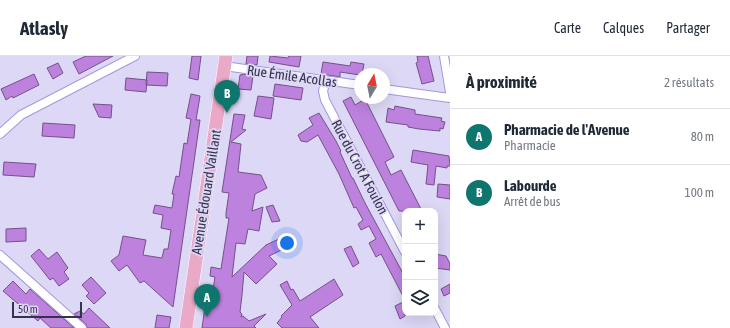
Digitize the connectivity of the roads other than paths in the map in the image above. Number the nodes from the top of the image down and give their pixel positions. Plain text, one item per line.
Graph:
1 (135, 56) edge
2 (444, 56) edge
3 (225, 61) edge
4 (326, 80) junction
5 (354, 84) edge
6 (390, 90) edge
7 (450, 92) edge
8 (450, 98) edge
9 (0, 134) edge
10 (402, 246) edge
11 (0, 255) edge
12 (438, 315) edge
13 (82, 328) edge
14 (186, 328) edge
15 (445, 328) edge

1 - 9 street
2 - 7 street
3 - 4 street, Rue Émile Acollas
3 - 14 main road, Avenue Édouard Vaillant
4 - 5 street, Rue Émile Acollas
4 - 10 street, Rue du Crot A Foulon
6 - 8 street
11 - 13 street
12 - 15 street

